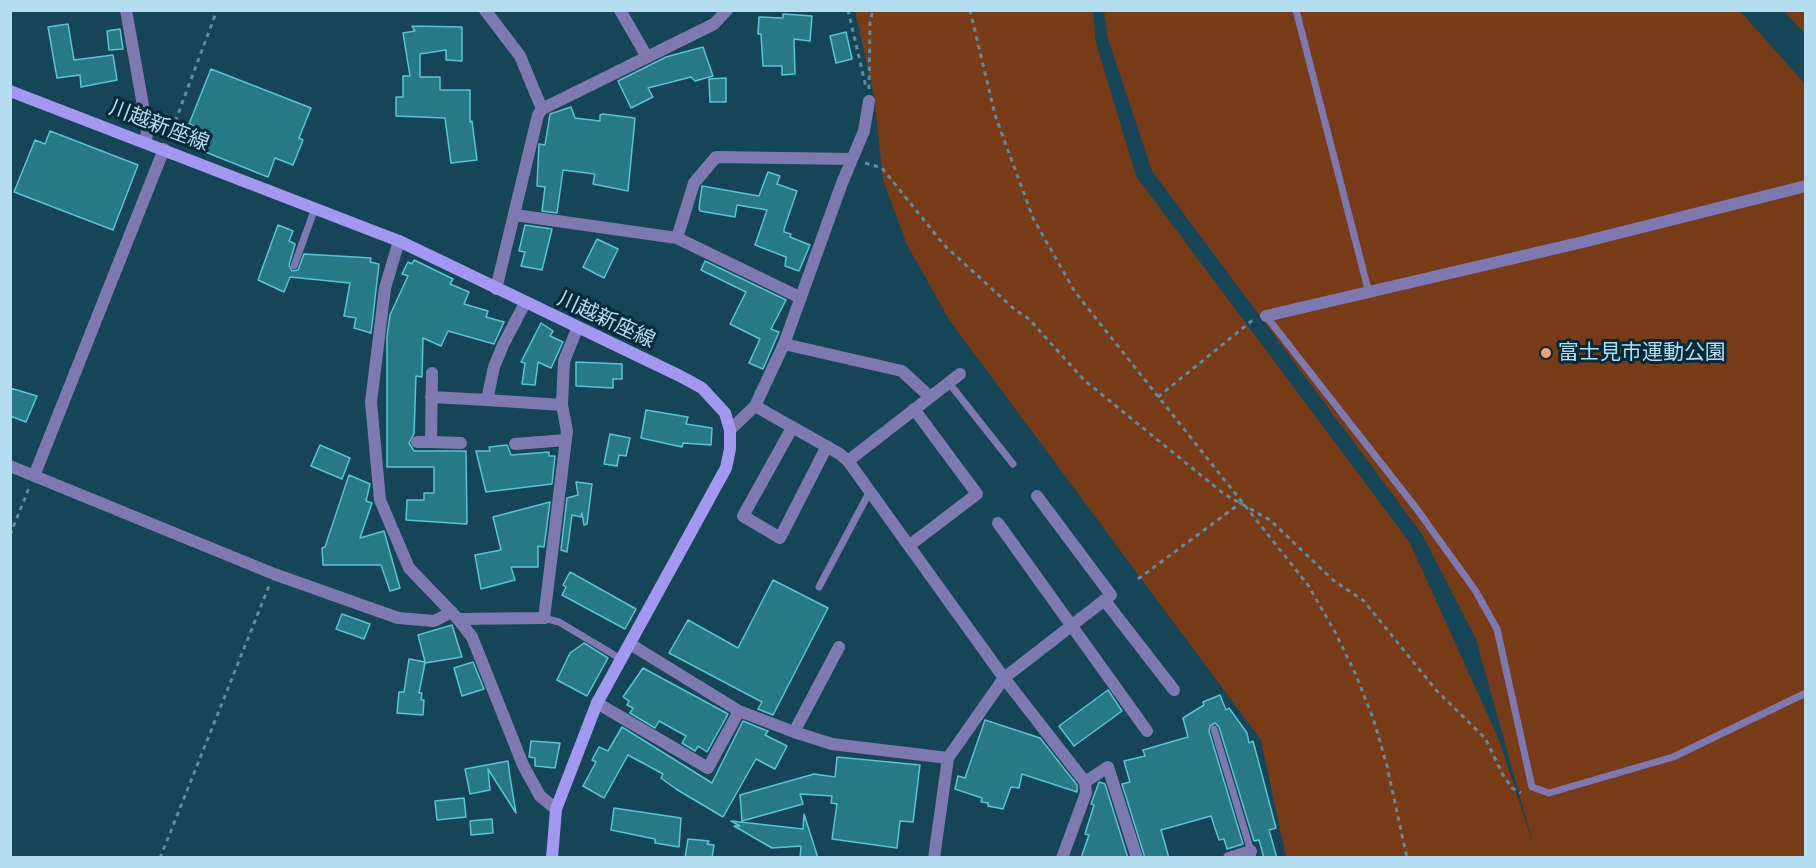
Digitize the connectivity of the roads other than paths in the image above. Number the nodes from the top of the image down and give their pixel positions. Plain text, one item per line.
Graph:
1 (126, 10) edge
2 (485, 10) edge
3 (620, 10) edge
4 (727, 10) edge
5 (1296, 10) edge
6 (647, 57) junction
7 (10, 91) edge
8 (869, 101) road end
9 (542, 109) junction
10 (146, 142) junction
11 (164, 149) junction
12 (852, 159) junction
13 (1806, 186) edge
14 (315, 208) junction
15 (515, 215) junction
16 (677, 238) junction
17 (399, 241) junction
18 (294, 266) dead end
19 (496, 289) junction
20 (1369, 294) junction
21 (801, 298) junction
22 (525, 303) junction
23 (1266, 316) joint
24 (577, 329) junction
25 (784, 344) junction
26 (432, 373) dead end
27 (960, 374) dead end
28 (949, 383) junction
29 (431, 397) junction
30 (930, 398) junction
31 (488, 400) junction
32 (562, 405) junction
33 (755, 406) junction
34 (915, 409) junction
35 (792, 428) junction
36 (730, 430) junction
37 (566, 440) junction
38 (417, 442) dead end
39 (431, 442) junction
40 (461, 443) dead end
41 (515, 444) dead end
42 (826, 448) junction
43 (848, 461) junction
44 (1013, 464) dead end
45 (10, 466) edge
46 (34, 476) junction
47 (870, 491) junction
48 (1037, 496) dead end
49 (998, 523) dead end
50 (910, 545) junction
51 (819, 587) dead end
52 (1105, 601) junction
53 (455, 615) junction
54 (544, 618) junction
55 (1071, 626) junction
56 (630, 644) junction
57 (839, 646) dead end
58 (621, 659) junction
59 (1004, 678) junction
60 (1174, 690) dead end
61 (1806, 693) edge
62 (597, 703) junction
63 (739, 711) junction
64 (1214, 729) dead end
65 (1147, 731) dead end
66 (794, 732) junction
67 (948, 758) junction
68 (1085, 782) junction
69 (556, 809) junction
70 (1252, 854) edge
71 (552, 858) edge
72 (934, 858) edge
73 (1062, 858) edge
74 (1137, 858) edge
75 (1229, 858) edge

1 - 10 street
2 - 9 street
3 - 6 street
4 - 6 street
5 - 20 lane
6 - 9 street
7 - 10 main road, 川越新座線
8 - 12 street
9 - 15 street
10 - 11 main road, 川越新座線
11 - 14 main road, 川越新座線
11 - 46 street
12 - 16 street
12 - 21 street
13 - 20 street
14 - 17 main road, 川越新座線
14 - 18 lane
15 - 16 street
15 - 19 street
16 - 21 street
17 - 19 main road, 川越新座線
17 - 53 street
19 - 22 main road, 川越新座線
20 - 23 street
21 - 25 street
22 - 24 main road, 川越新座線
22 - 31 street
23 - 61 lane
24 - 32 street
24 - 36 main road, 川越新座線
25 - 30 street
25 - 33 street
26 - 29 street
27 - 28 street
28 - 30 street
28 - 44 lane
29 - 31 street
29 - 39 street
30 - 34 street
31 - 32 street
32 - 37 street
33 - 35 street
33 - 36 street
34 - 43 street
34 - 50 street
35 - 42 street
35 - 42 street
36 - 56 main road
37 - 41 street
37 - 54 street
38 - 39 street
39 - 40 street
42 - 43 street
43 - 47 street
45 - 46 street
46 - 53 street
47 - 50 street
47 - 51 lane
48 - 52 street
49 - 55 street
50 - 59 street
52 - 55 street
52 - 60 street
53 - 54 street
53 - 69 street
54 - 58 lane
55 - 59 street
55 - 65 street
56 - 58 main road
56 - 63 street
57 - 66 street
58 - 62 main road
59 - 67 street
59 - 68 street
62 - 63 street
62 - 69 main road
63 - 66 street
64 - 70 lane
66 - 67 street
67 - 72 street
68 - 73 street
68 - 74 street
69 - 71 main road
70 - 75 street

